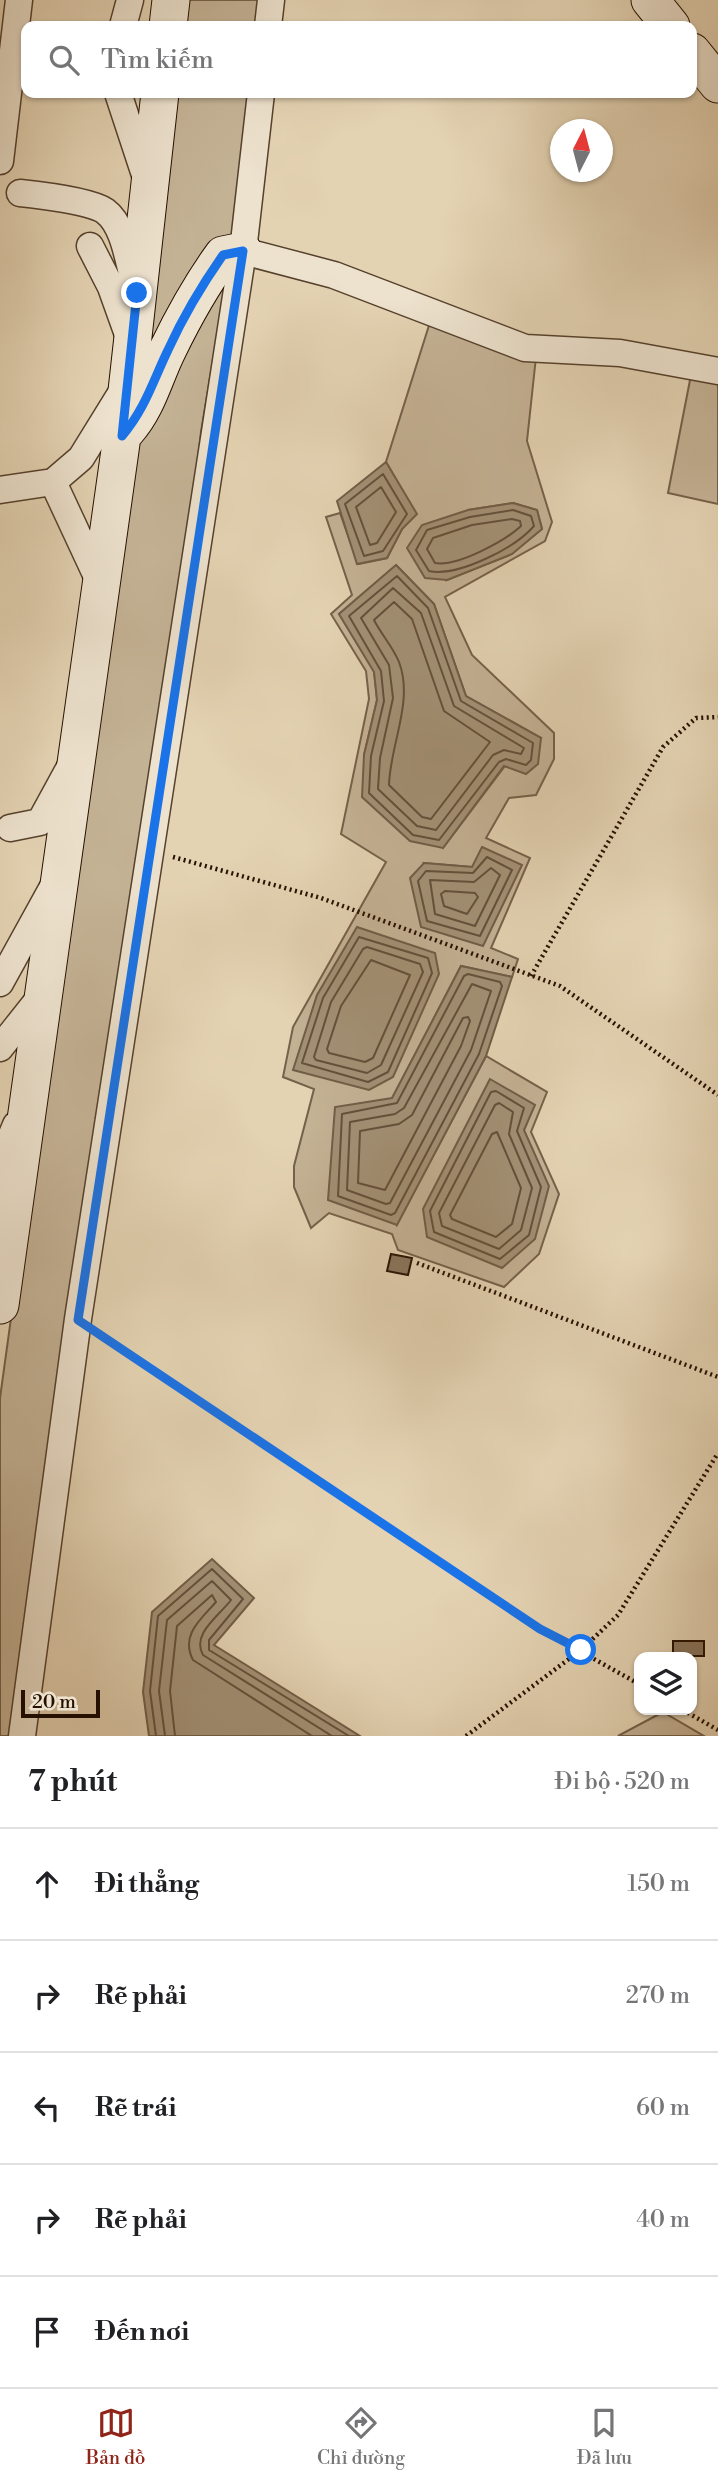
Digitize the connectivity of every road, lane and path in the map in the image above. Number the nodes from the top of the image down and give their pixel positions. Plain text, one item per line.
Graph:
1 (19, 0) edge
2 (130, 0) edge
3 (171, 0) edge
4 (271, 0) edge
5 (650, 0) edge
6 (124, 21) edge
7 (169, 21) edge
8 (269, 21) edge
9 (667, 21) edge
10 (697, 58) edge
11 (718, 84) edge
12 (120, 98) edge
13 (159, 98) edge
14 (260, 98) edge
15 (3, 111) edge
16 (0, 161) edge
17 (149, 187) junction
18 (20, 193) dead end
19 (90, 246) dead end
20 (243, 251) junction
21 (137, 293) junction
22 (131, 345) junction
23 (718, 371) edge
24 (127, 383) junction
25 (122, 436) junction
26 (53, 482) junction
27 (0, 490) edge
28 (100, 583) junction
29 (718, 717) edge
30 (76, 756) junction
31 (10, 828) dead end
32 (152, 852) junction
33 (60, 874) junction
34 (531, 976) junction
35 (0, 983) edge
36 (43, 993) junction
37 (0, 1048) edge
38 (29, 1094) junction
39 (718, 1095) edge
40 (0, 1163) edge
41 (5, 1235) edge
42 (417, 1263) dead end
43 (0, 1305) edge
44 (78, 1320) junction
45 (718, 1377) edge
46 (718, 1453) edge
47 (581, 1650) junction
48 (634, 1681) edge
49 (692, 1715) edge
50 (718, 1730) edge
51 (22, 1736) edge
52 (466, 1736) edge

1 - 15 street
2 - 6 street
3 - 7 main road
4 - 8 street
5 - 9 main road
10 - 11 main road
12 - 17 street
13 - 17 main road
14 - 20 street
15 - 16 street
17 - 21 main road
18 - 21 street
19 - 22 street
20 - 23 street
20 - 25 main road
20 - 32 street
21 - 22 main road
22 - 24 main road
24 - 25 main road
24 - 26 street
25 - 28 main road
26 - 27 street
26 - 28 street
28 - 30 main road
29 - 34 path
30 - 31 street
30 - 33 main road
32 - 34 path
32 - 44 street
33 - 35 street
33 - 36 main road
34 - 39 path
36 - 37 street
36 - 38 main road
38 - 40 street
38 - 41 main road
41 - 43 main road
42 - 45 path
44 - 47 path
44 - 51 street
46 - 47 path
47 - 48 path
47 - 52 path
49 - 50 path

